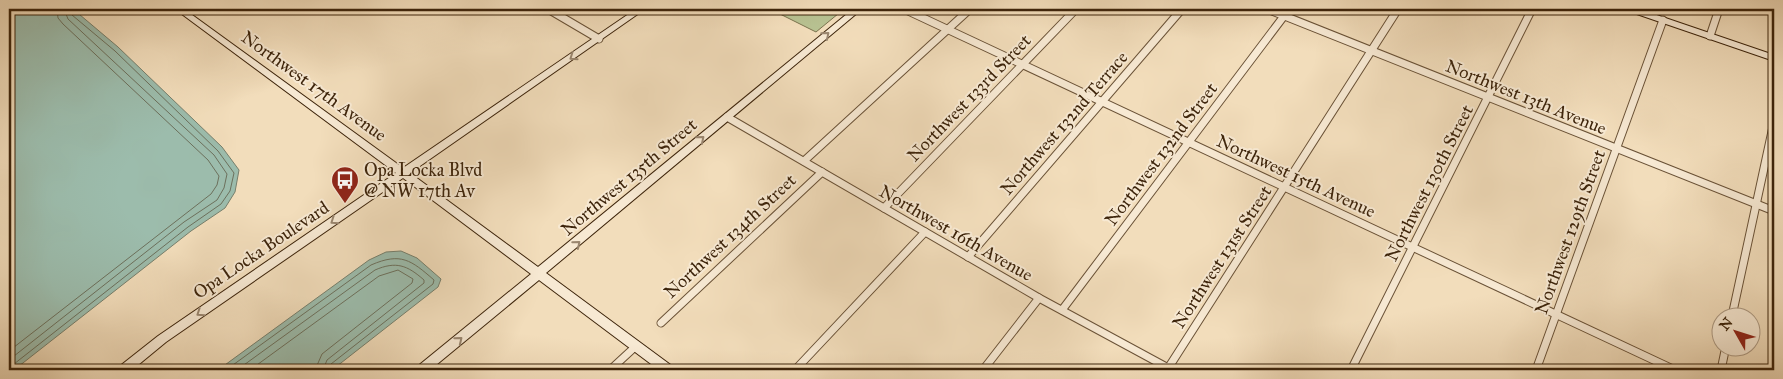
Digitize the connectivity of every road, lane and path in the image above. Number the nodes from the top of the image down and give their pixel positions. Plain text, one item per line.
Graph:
1 (179, 9) edge
2 (548, 9) edge
3 (641, 9) edge
4 (858, 9) edge
5 (904, 9) edge
6 (970, 9) edge
7 (1076, 9) edge
8 (1182, 9) edge
9 (1267, 9) edge
10 (1398, 9) edge
11 (1532, 9) edge
12 (1631, 9) edge
13 (1719, 9) edge
14 (1284, 16) junction
15 (1662, 20) junction
16 (948, 29) junction
17 (1710, 36) junction
18 (599, 39) junction
19 (1372, 50) junction
20 (1774, 58) edge
21 (1022, 64) junction
22 (1488, 98) junction
23 (1102, 101) junction
24 (727, 117) junction
25 (1774, 122) edge
26 (1189, 141) junction
27 (1616, 149) junction
28 (804, 161) junction
29 (822, 172) junction
30 (404, 174) junction
31 (1284, 187) junction
32 (1755, 203) junction
33 (884, 208) junction
34 (1774, 211) edge
35 (925, 232) junction
36 (1412, 247) junction
37 (968, 257) junction
38 (539, 275) junction
39 (1038, 298) junction
40 (1734, 306) edge
41 (1062, 310) junction
42 (1556, 315) junction
43 (661, 323) dead end
44 (636, 346) junction
45 (1724, 356) edge
46 (124, 370) edge
47 (422, 370) edge
48 (610, 370) edge
49 (668, 370) edge
50 (795, 370) edge
51 (983, 370) edge
52 (1169, 370) edge
53 (1352, 370) edge
54 (1536, 370) edge
55 (1675, 370) edge
56 (1721, 370) edge

1 - 30 main road, Northwest 17th Avenue
2 - 18 street
3 - 18 main road, Opa Locka Boulevard
24 -> 4 main road, Northwest 135th Street
5 - 16 street, Northwest 15th Avenue
6 - 16 street, Northwest 134th Street
7 - 21 street, Northwest 133rd Street
8 - 23 street, Northwest 132nd Terrace
9 - 14 street, Northwest 13th Avenue
10 - 19 street, Northwest 131st Street
11 - 22 street, Northwest 130th Street
12 - 15 main road
13 - 17 street
14 - 19 street, Northwest 13th Avenue
14 - 26 street, Northwest 132nd Street
15 - 17 main road
15 - 27 street, Northwest 129th Street
16 - 21 street, Northwest 15th Avenue
16 - 28 street, Northwest 134th Street
17 - 20 main road
18 -> 30 main road, Opa Locka Boulevard
19 - 22 street, Northwest 13th Avenue
19 - 31 street, Northwest 131st Street
21 - 23 street, Northwest 15th Avenue
21 - 33 street, Northwest 133rd Street
22 - 27 street, Northwest 13th Avenue
22 - 36 street, Northwest 130th Street
23 - 26 street, Northwest 15th Avenue
23 - 37 street, Northwest 132nd Terrace
24 - 28 street, Northwest 16th Avenue
38 -> 24 main road, Northwest 135th Street
25 - 32 street
26 - 31 street, Northwest 15th Avenue
26 - 41 street, Northwest 132nd Street
27 - 32 street, Northwest 13th Avenue
27 - 42 street, Northwest 129th Street
28 - 29 street, Northwest 16th Avenue
29 - 33 street, Northwest 16th Avenue
29 - 43 street, Northwest 134th Street
30 - 38 main road, Northwest 17th Avenue
30 -> 46 main road, Opa Locka Boulevard
31 - 36 street, Northwest 15th Avenue
31 - 52 street, Northwest 131st Street
32 - 34 street, Northwest 13th Avenue
32 - 40 street
33 - 35 street, Northwest 16th Avenue
35 - 37 street, Northwest 16th Avenue
35 - 50 street
36 - 42 street, Northwest 15th Avenue
36 - 53 street, Northwest 130th Street
37 - 39 street, Northwest 16th Avenue
38 - 44 main road, Northwest 17th Avenue
47 -> 38 main road, Northwest 135th Street
39 - 41 street, Northwest 16th Avenue
39 - 51 street
41 - 52 street, Northwest 16th Avenue
42 - 54 street, Northwest 129th Street
42 - 55 street, Northwest 15th Avenue
44 - 48 street
44 - 49 main road, Northwest 17th Avenue
45 - 56 street

